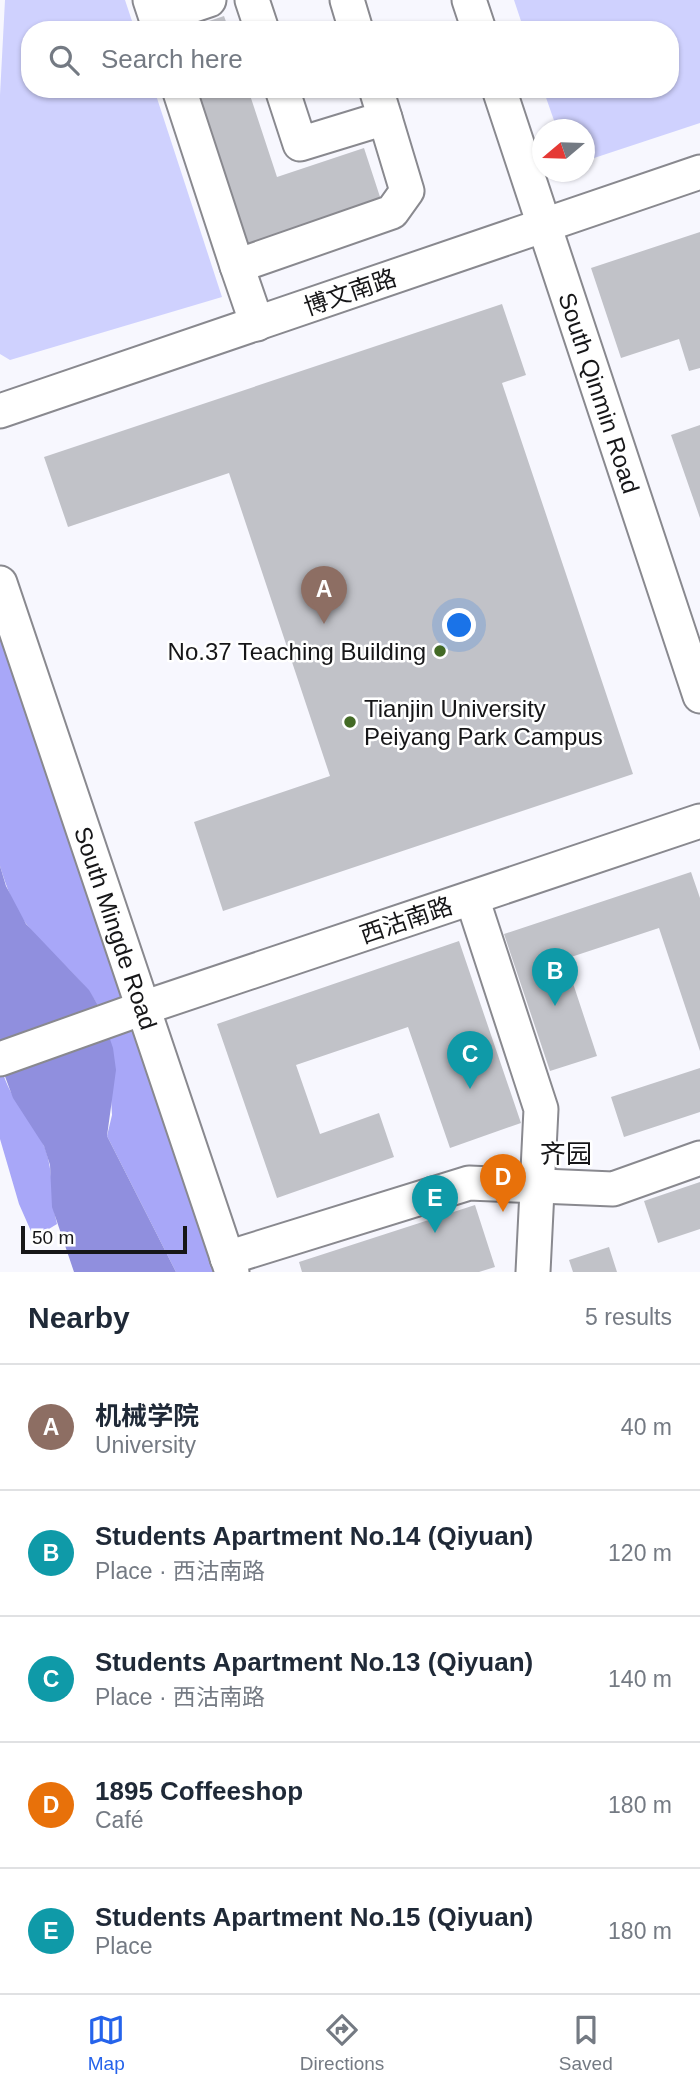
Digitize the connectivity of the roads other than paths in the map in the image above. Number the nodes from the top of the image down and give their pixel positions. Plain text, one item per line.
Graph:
1 (209, 0) edge
2 (252, 0) edge
3 (347, 0) edge
4 (469, 0) edge
5 (155, 16) edge
6 (259, 21) edge
7 (353, 21) edge
8 (476, 21) edge
9 (182, 98) edge
10 (285, 98) edge
11 (502, 98) edge
12 (380, 104) edge
13 (700, 172) edge
14 (545, 226) junction
15 (237, 266) junction
16 (257, 324) junction
17 (0, 411) edge
18 (0, 583) edge
19 (700, 696) edge
20 (700, 821) edge
21 (471, 898) junction
22 (143, 1008) junction
23 (0, 1059) edge
24 (700, 1158) edge
25 (537, 1186) junction
26 (230, 1265) edge
27 (533, 1272) edge

1 - 5 street
2 - 6 street
3 - 7 street
4 - 8 street
9 - 15 street
10 - 12 street
11 - 14 street, South Qinmin Road
12 - 15 street
13 - 14 street, 博文南路
14 - 16 street, 博文南路
14 - 19 street, South Qinmin Road
15 - 16 street
16 - 17 street, 博文南路
18 - 22 street, South Mingde Road
20 - 21 street, 西沽南路
21 - 22 street, 西沽南路
21 - 25 street
22 - 23 street, 西沽南路
22 - 26 street, South Mingde Road
24 - 25 street
25 - 26 street
25 - 27 street

